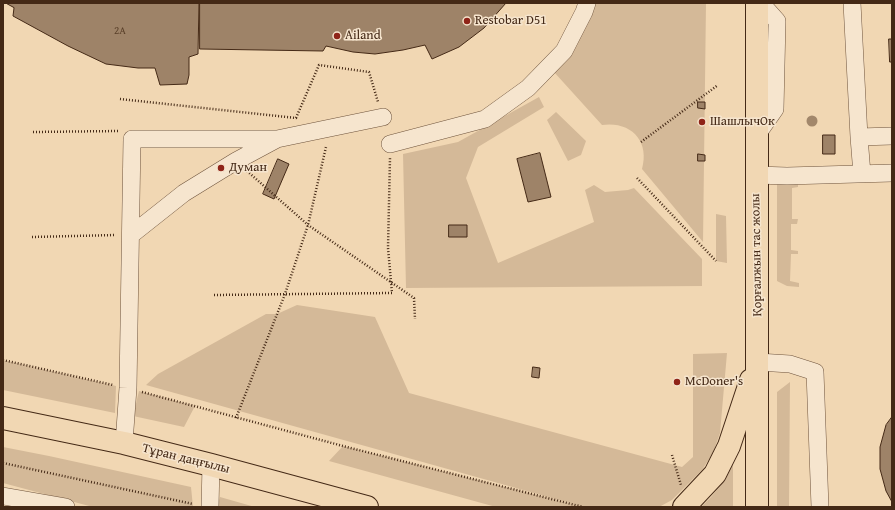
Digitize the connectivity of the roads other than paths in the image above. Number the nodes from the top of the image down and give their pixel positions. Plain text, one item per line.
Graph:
1 (587, 3) edge
2 (757, 3) edge
3 (761, 3) edge
4 (852, 3) edge
5 (382, 117) road end
6 (756, 136) junction
7 (892, 136) edge
8 (859, 137) junction
9 (277, 139) junction
10 (390, 144) road end
11 (892, 173) edge
12 (862, 174) junction
13 (756, 175) junction
14 (125, 235) junction
15 (758, 362) junction
16 (3, 418) edge
17 (124, 443) junction
18 (211, 465) junction
19 (3, 496) edge
20 (683, 499) edge
21 (66, 507) edge
22 (210, 507) edge
23 (368, 507) edge
24 (757, 507) edge
25 (820, 507) edge

1 - 10 street
2 - 6 main road, Қорғалжын тас жолы
3 - 6 street
4 - 8 street
5 - 9 street
6 - 13 main road, Қорғалжын тас жолы
7 - 8 street
8 - 12 street
9 - 14 street
9 - 14 street
11 - 12 street
12 - 13 street
13 - 15 main road, Қорғалжын тас жолы
14 - 17 street
15 - 20 main road
15 - 24 main road, Қорғалжын тас жолы
15 - 25 street
16 - 17 main road, Тұран даңғылы
17 - 18 main road, Тұран даңғылы
18 - 22 street
18 - 23 main road, Тұран даңғылы
19 - 21 street

